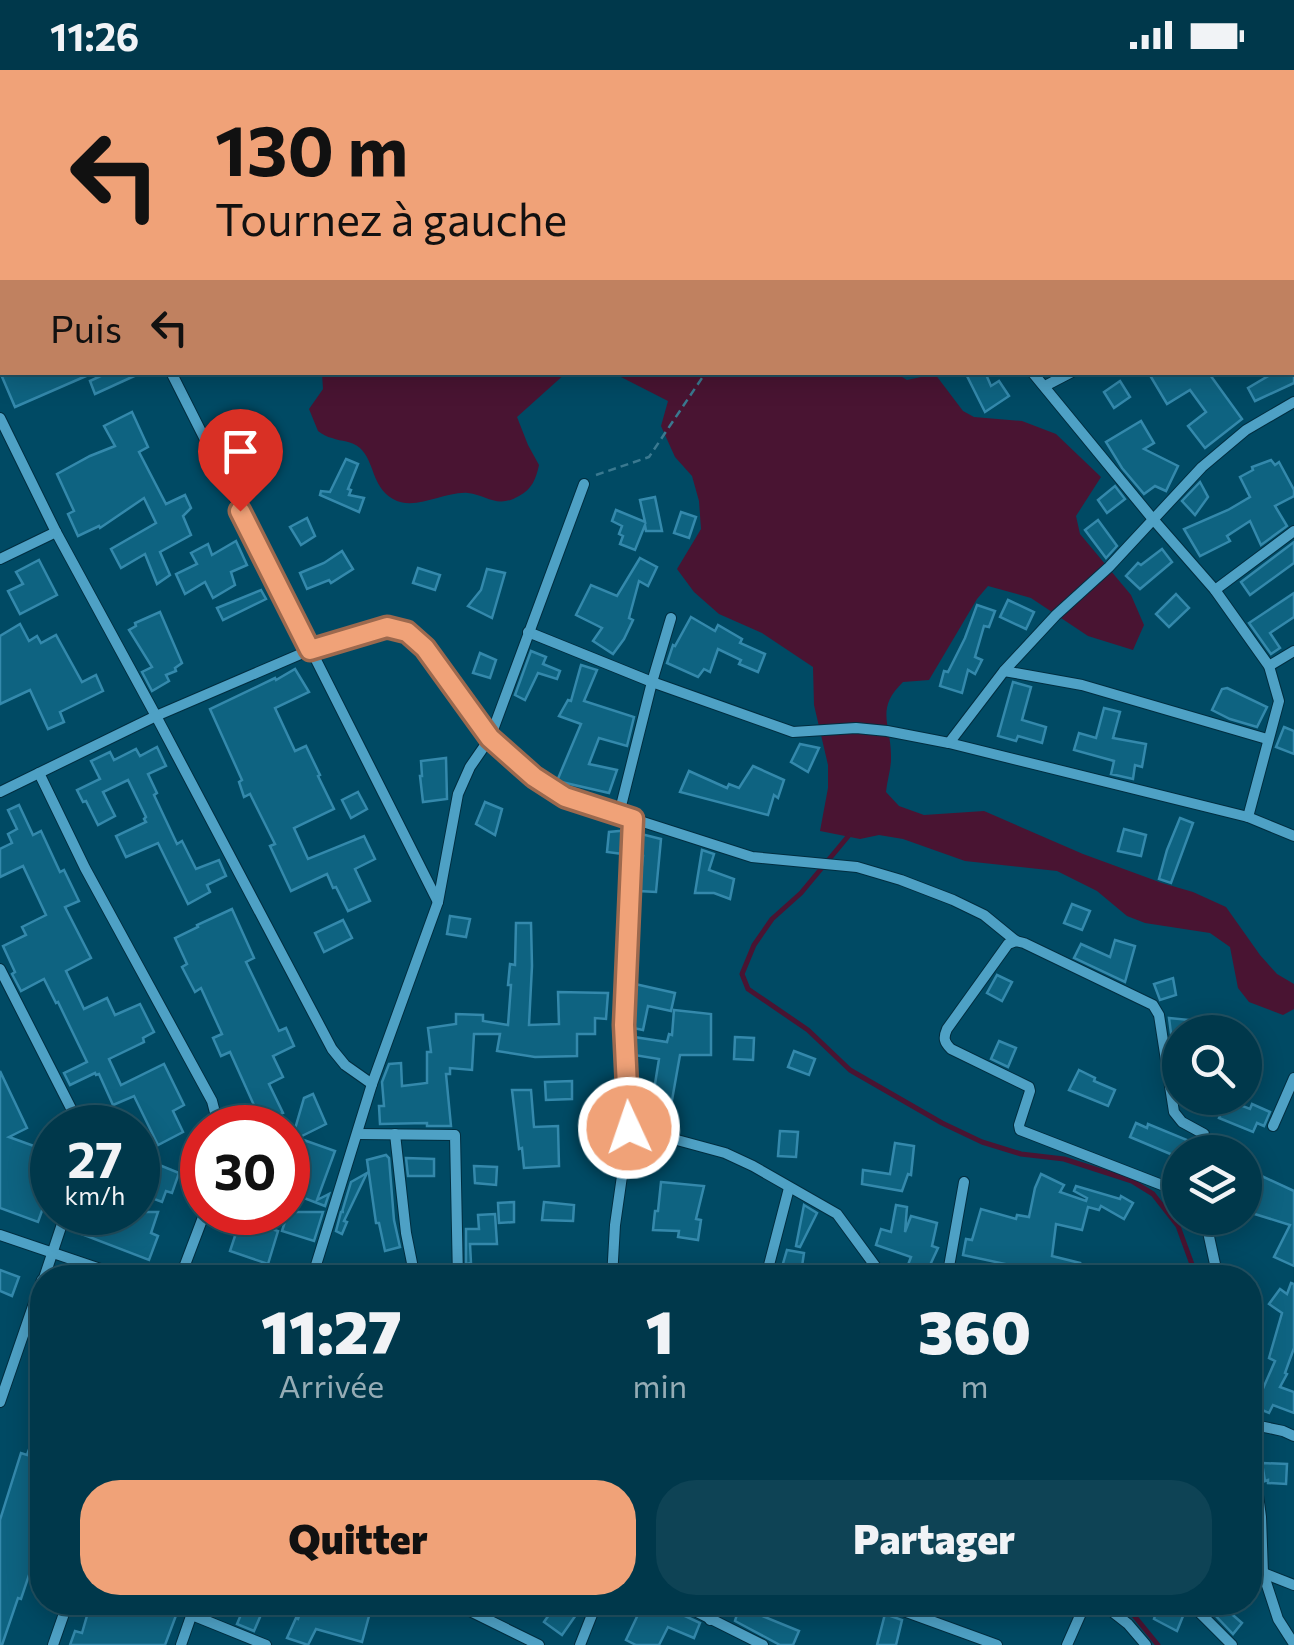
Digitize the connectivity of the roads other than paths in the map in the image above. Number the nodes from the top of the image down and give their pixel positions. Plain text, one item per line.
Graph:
1 (172, 375) edge
2 (1035, 375) edge
3 (1066, 375) edge
4 (1046, 386) junction
5 (1294, 402) edge
6 (0, 418) edge
7 (584, 484) road end
8 (1152, 518) junction
9 (1294, 531) edge
10 (56, 532) junction
11 (0, 559) edge
12 (1215, 590) junction
13 (671, 618) dead end
14 (528, 632) junction
15 (310, 650) junction
16 (1294, 651) edge
17 (1269, 666) junction
18 (1004, 671) junction
19 (652, 682) junction
20 (156, 716) junction
21 (490, 738) junction
22 (1268, 738) junction
23 (949, 743) junction
24 (39, 773) junction
25 (0, 792) edge
26 (619, 814) junction
27 (1248, 817) junction
28 (633, 819) junction
29 (1294, 836) edge
30 (438, 902) junction
31 (1016, 941) junction
32 (0, 970) edge
33 (1294, 1078) edge
34 (372, 1084) junction
35 (69, 1105) edge
36 (213, 1105) edge
37 (1273, 1126) dead end
38 (629, 1128) junction
39 (358, 1134) junction
40 (395, 1134) junction
41 (1204, 1135) edge
42 (964, 1182) dead end
43 (1162, 1185) edge
44 (789, 1188) junction
45 (58, 1235) edge
46 (197, 1235) edge
47 (1209, 1235) edge
48 (0, 1236) edge
49 (52, 1252) junction
50 (48, 1265) edge
51 (90, 1265) edge
52 (185, 1265) edge
53 (316, 1265) edge
54 (412, 1265) edge
55 (458, 1265) edge
56 (612, 1265) edge
57 (769, 1265) edge
58 (874, 1265) edge
59 (949, 1265) edge
60 (1215, 1265) edge
61 (30, 1316) edge
62 (0, 1402) edge
63 (1262, 1427) edge
64 (1294, 1436) edge
65 (1262, 1517) edge
66 (1264, 1573) junction
67 (1294, 1585) edge
68 (63, 1615) edge
69 (192, 1615) joint
70 (478, 1615) edge
71 (592, 1615) edge
72 (701, 1615) edge
73 (711, 1615) edge
74 (915, 1615) edge
75 (1080, 1615) edge
76 (1117, 1615) edge
77 (1202, 1615) edge
78 (710, 1620) junction
79 (1294, 1644) edge
80 (53, 1645) edge
81 (181, 1645) edge
82 (266, 1645) edge
83 (539, 1645) edge
84 (580, 1645) edge
85 (763, 1645) edge
86 (997, 1645) edge
87 (1067, 1645) edge
88 (1146, 1645) edge
89 (1232, 1645) edge

1 - 15 street
2 - 4 street
3 - 4 street
4 - 8 street
5 - 8 street
6 - 10 street
7 - 14 street
8 - 12 street
8 - 18 street
9 - 12 street
10 - 11 street
10 - 20 street
12 - 17 street
13 - 19 street
14 - 19 street
14 - 21 street
15 - 20 street
15 - 21 street
15 - 30 street
16 - 17 street
17 - 22 street
18 - 22 street
18 - 23 street
19 - 23 street
19 - 26 street
20 - 24 street
20 - 34 street
21 - 26 street
21 - 30 street
22 - 27 street
23 - 27 street
24 - 25 street
24 - 36 street
26 - 28 street
27 - 29 street
28 - 31 street
28 - 38 street
30 - 34 street
31 - 41 street
31 - 43 street
32 - 35 street
33 - 37 street
34 - 39 street
38 - 44 street
38 - 56 street
39 - 40 street
39 - 53 street
40 - 54 street
40 - 55 street
42 - 59 street
44 - 57 street
44 - 58 street
45 - 49 street
46 - 52 street
47 - 60 street
48 - 49 street
49 - 50 street
49 - 51 street
61 - 62 street
63 - 64 street
65 - 66 street
66 - 67 street
66 - 79 street
68 - 80 street
69 - 81 street
69 - 82 street
70 - 83 street
71 - 84 street
72 - 78 street
73 - 78 street
74 - 86 street
75 - 87 street
76 - 88 street
77 - 89 street
78 - 85 street

